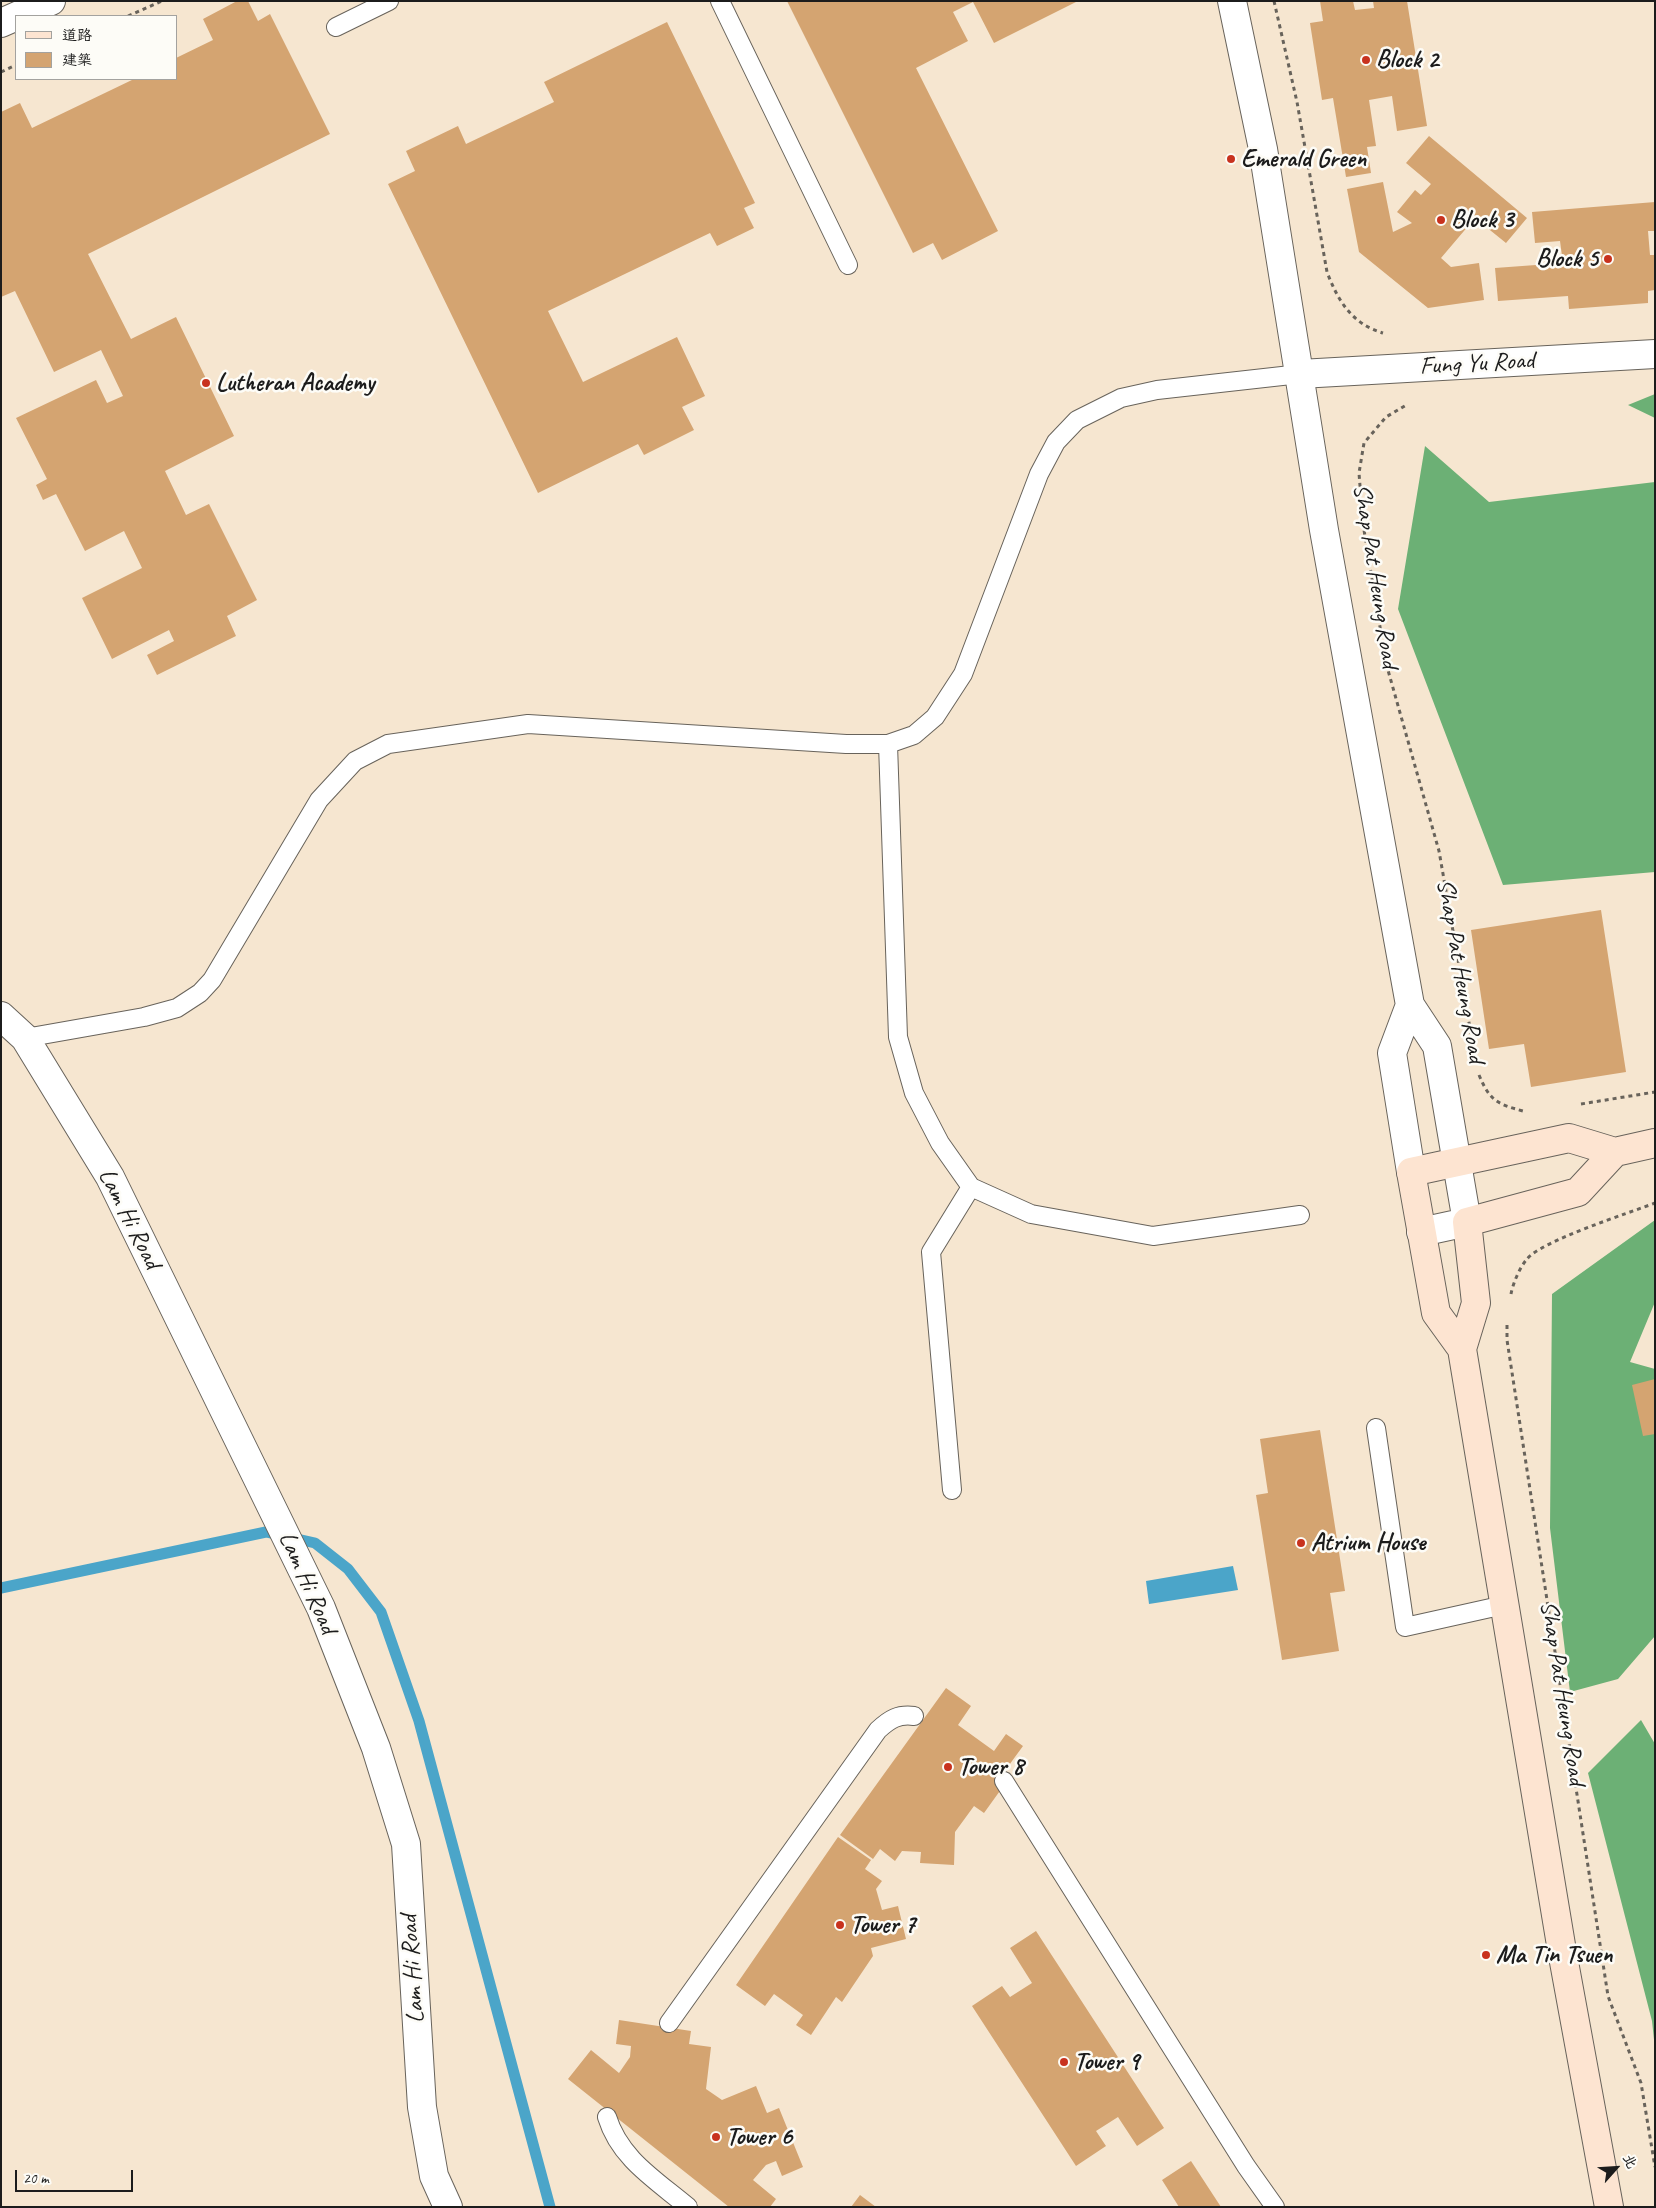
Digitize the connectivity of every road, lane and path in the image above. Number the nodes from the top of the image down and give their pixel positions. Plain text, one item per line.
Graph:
1 (51, 1) edge
2 (162, 1) edge
3 (389, 1) edge
4 (720, 1) edge
5 (1232, 1) edge
6 (1274, 1) edge
7 (19, 15) edge
8 (130, 15) edge
9 (15, 17) edge
10 (1, 23) edge
11 (336, 27) dead end
12 (15, 65) edge
13 (1, 72) edge
14 (848, 264) dead end
15 (1391, 335) dead end
16 (1655, 354) edge
17 (1426, 366) junction
18 (1300, 374) junction
19 (1383, 646) dead end
20 (1384, 655) dead end
21 (888, 744) junction
22 (1410, 1005) junction
23 (1, 1016) edge
24 (25, 1038) junction
25 (1473, 1044) dead end
26 (1478, 1072) dead end
27 (1655, 1092) edge
28 (1580, 1104) dead end
29 (1533, 1110) dead end
30 (1655, 1143) edge
31 (1615, 1152) junction
32 (1457, 1161) junction
33 (1411, 1172) junction
34 (971, 1187) junction
35 (1655, 1203) edge
36 (1300, 1216) dead end
37 (1467, 1222) junction
38 (1421, 1232) junction
39 (1510, 1303) dead end
40 (1508, 1318) dead end
41 (1462, 1349) junction
42 (1376, 1428) dead end
43 (952, 1490) dead end
44 (1504, 1605) junction
45 (914, 1716) dead end
46 (1004, 1780) dead end
47 (669, 2023) dead end
48 (607, 2118) dead end
49 (1655, 2167) edge
50 (448, 2207) edge
51 (688, 2207) edge
52 (1275, 2207) edge
53 (1609, 2207) edge

1 - 7 street
2 - 8 path
3 - 11 lane
4 - 14 lane
5 - 18 street, Shap Pat Heung Road
6 - 15 path
9 - 10 street
12 - 13 path
16 - 17 street, Fung Yu Road
17 - 18 street, Fung Yu Road
17 - 19 path, Shap Pat Heung Road
18 - 21 lane
18 - 22 street, Shap Pat Heung Road
20 - 25 path, Shap Pat Heung Road
21 - 24 lane
21 - 34 lane
22 - 32 street, Shap Pat Heung Road
22 - 33 street, Shap Pat Heung Road
23 - 24 street, Lam Hi Road
24 - 50 street, Lam Hi Road
26 - 29 path, Shap Pat Heung Road
27 - 28 path
30 - 31 main road
31 - 32 main road
31 - 37 main road
32 - 33 main road
32 - 37 street, Shap Pat Heung Road
33 - 38 main road, Shap Pat Heung Road
34 - 36 lane
34 - 43 lane
35 - 39 path
37 - 38 street
37 - 41 main road, Shap Pat Heung Road
38 - 41 main road, Shap Pat Heung Road
40 - 49 path, Shap Pat Heung Road
41 - 44 main road, Shap Pat Heung Road
42 - 44 lane
44 - 53 main road, Shap Pat Heung Road
45 - 47 lane
46 - 52 lane
48 - 51 lane

